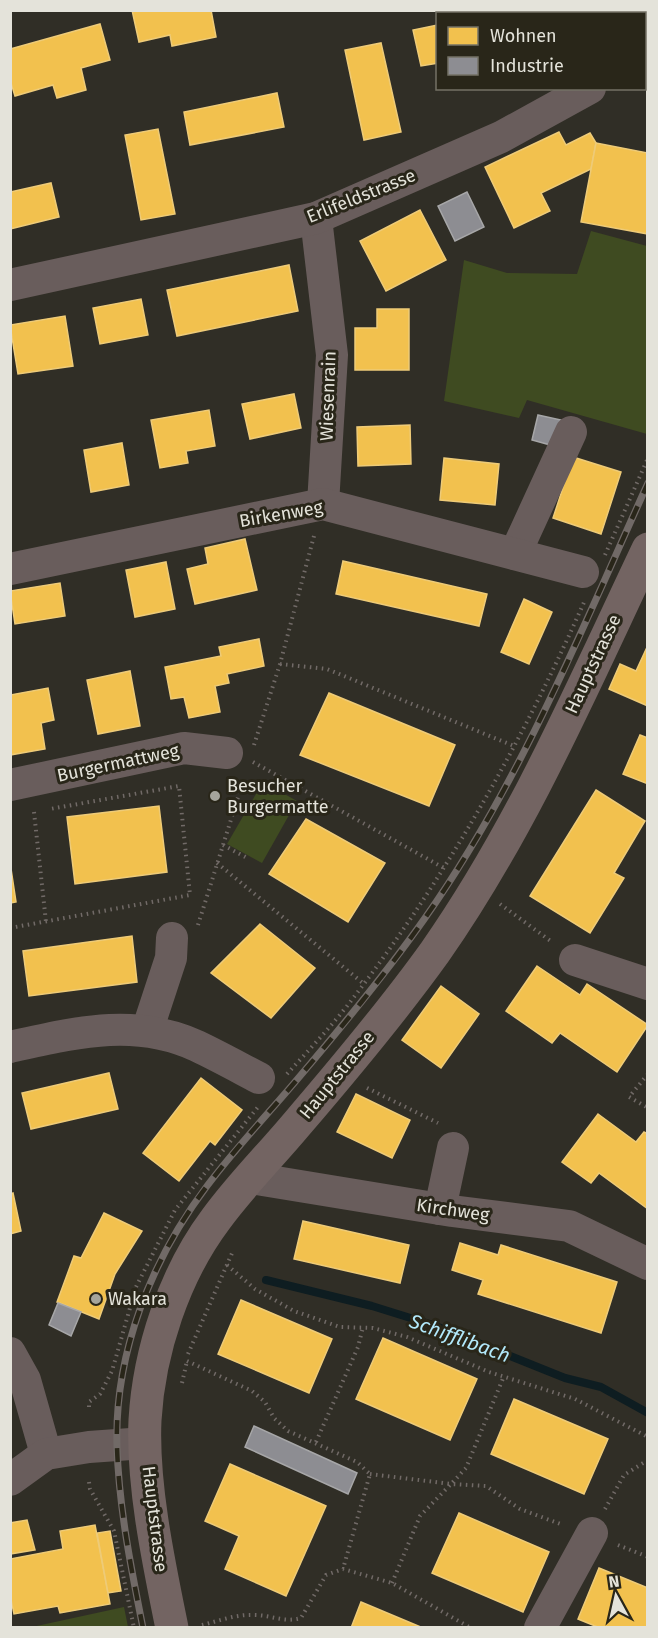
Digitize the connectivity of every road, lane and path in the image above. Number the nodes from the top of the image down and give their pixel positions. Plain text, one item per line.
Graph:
1 (588, 90) edge
2 (316, 218) junction
3 (10, 285) edge
4 (571, 432) dead end
5 (648, 458) edge
6 (323, 504) junction
7 (648, 549) edge
8 (515, 554) junction
9 (10, 569) edge
10 (590, 578) junction
11 (280, 664) junction
12 (514, 746) junction
13 (238, 757) junction
14 (10, 785) edge
15 (34, 812) junction
16 (22, 814) dead end
17 (223, 845) junction
18 (249, 859) dead end
19 (217, 863) junction
20 (444, 867) junction
21 (477, 888) junction
22 (46, 922) junction
23 (10, 928) edge
24 (184, 935) joint
25 (575, 960) joint
26 (364, 984) junction
27 (648, 984) edge
28 (147, 1031) junction
29 (10, 1047) edge
30 (648, 1074) edge
31 (339, 1075) junction
32 (267, 1087) junction
33 (648, 1108) edge
34 (453, 1148) joint
35 (251, 1178) junction
36 (440, 1209) junction
37 (235, 1246) dead end
38 (648, 1264) edge
39 (227, 1265) junction
40 (363, 1327) junction
41 (10, 1353) edge
42 (187, 1361) junction
43 (504, 1377) junction
44 (182, 1384) dead end
45 (89, 1407) dead end
46 (648, 1437) edge
47 (316, 1442) junction
48 (145, 1443) junction
49 (46, 1454) junction
50 (648, 1460) edge
51 (370, 1474) junction
52 (10, 1480) edge
53 (89, 1482) dead end
54 (451, 1484) junction
55 (591, 1533) junction
56 (343, 1569) junction
57 (392, 1583) junction
58 (134, 1628) edge
59 (172, 1628) edge
60 (197, 1628) edge
61 (471, 1628) edge
62 (540, 1628) edge

1 - 2 street, Erlifeldstrasse
2 - 3 street, Erlifeldstrasse
2 - 6 street, Wiesenrain
4 - 8 street
5 - 10 path
6 - 8 street, Birkenweg
6 - 9 street, Birkenweg
6 - 11 path
7 - 21 main road, Hauptstrasse
8 - 10 street, Birkenweg
10 - 12 path
11 - 12 path
11 - 13 path
12 - 20 path
13 - 14 street, Burgermattweg
13 - 17 path
13 - 20 path
15 - 16 path
15 - 22 path
15 - 22 path
17 - 18 path
17 - 19 path
19 - 24 path
19 - 26 path
20 - 26 path
21 - 25 path
21 - 31 main road, Hauptstrasse
22 - 23 path
24 - 28 street
25 - 27 street
26 - 32 path
28 - 29 street
28 - 32 street
30 - 33 path
31 - 34 path
31 - 35 main road, Hauptstrasse
32 - 45 path
34 - 36 street
35 - 36 street, Kirchweg
35 - 48 main road, Hauptstrasse
36 - 38 street, Kirchweg
37 - 39 path
39 - 40 path
39 - 42 path
40 - 43 path
40 - 47 path
41 - 49 street
42 - 44 path
42 - 47 path
43 - 46 path
43 - 54 path
47 - 51 path
48 - 49 street
48 - 59 main road, Hauptstrasse
49 - 52 street
50 - 55 path
51 - 54 path
51 - 56 path
53 - 58 path
54 - 55 path
54 - 57 path
55 - 62 street
56 - 57 path
56 - 60 path
57 - 61 path

